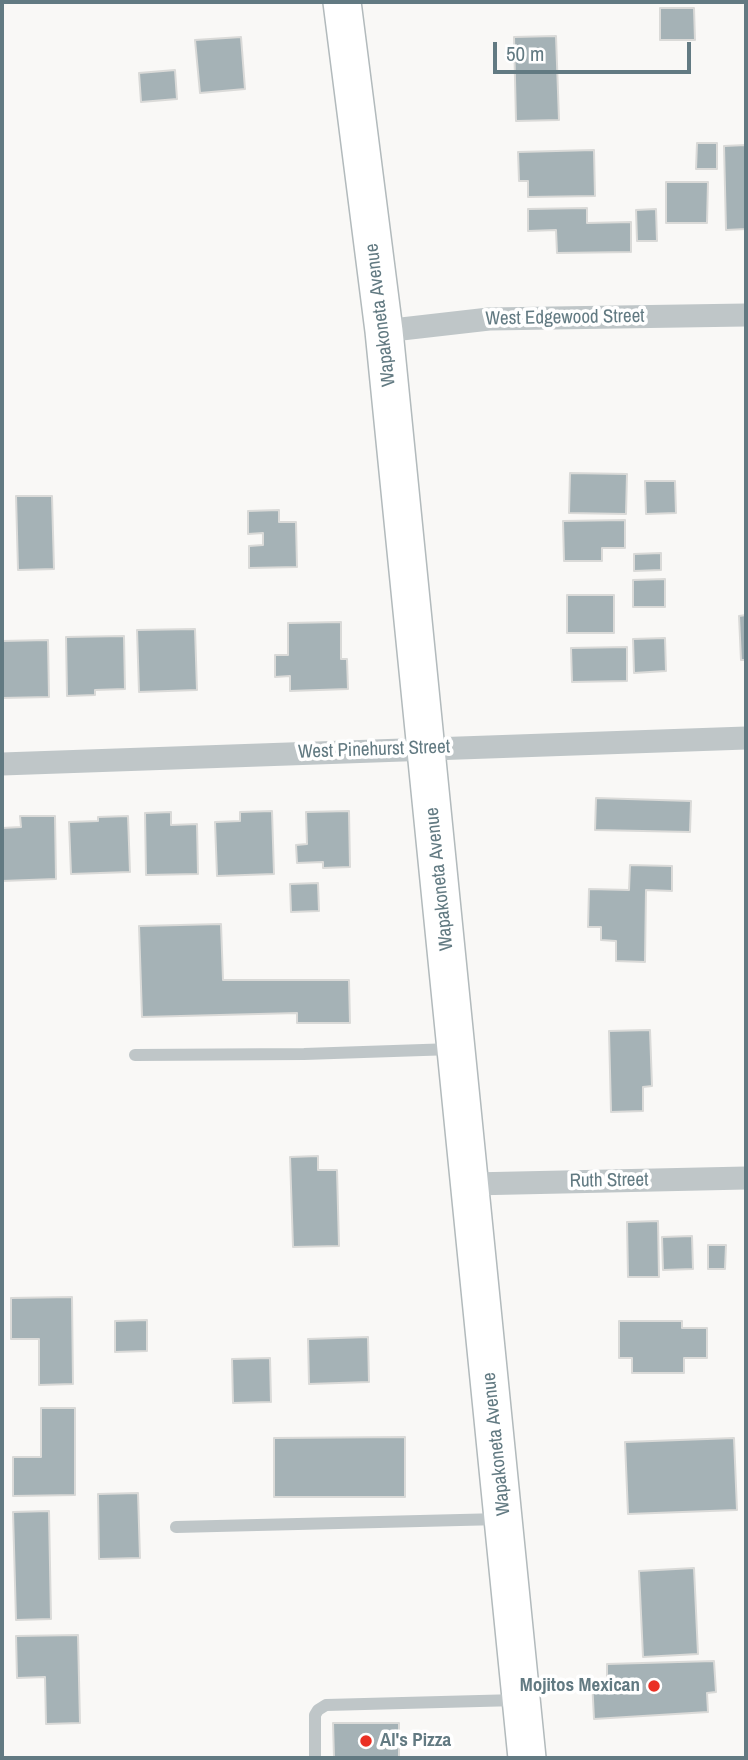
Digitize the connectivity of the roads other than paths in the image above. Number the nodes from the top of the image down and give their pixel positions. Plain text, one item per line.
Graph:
1 (342, 2) edge
2 (746, 315) edge
3 (384, 331) junction
4 (746, 738) edge
5 (428, 748) junction
6 (2, 764) edge
7 (457, 1049) junction
8 (135, 1055) dead end
9 (746, 1178) edge
10 (471, 1184) junction
11 (504, 1519) junction
12 (176, 1527) dead end
13 (522, 1700) junction
14 (315, 1758) edge
15 (527, 1758) edge

1 - 3 main road, Wapakoneta Avenue
2 - 3 street, West Edgewood Street
3 - 5 main road, Wapakoneta Avenue
4 - 5 street, West Pinehurst Street
5 - 6 street, West Pinehurst Street
5 - 7 main road, Wapakoneta Avenue
7 - 8 lane
7 - 10 main road, Wapakoneta Avenue
9 - 10 street, Ruth Street
10 - 11 main road, Wapakoneta Avenue
11 - 12 lane
11 - 13 main road, Wapakoneta Avenue
13 - 14 lane
13 - 15 main road, Wapakoneta Avenue

